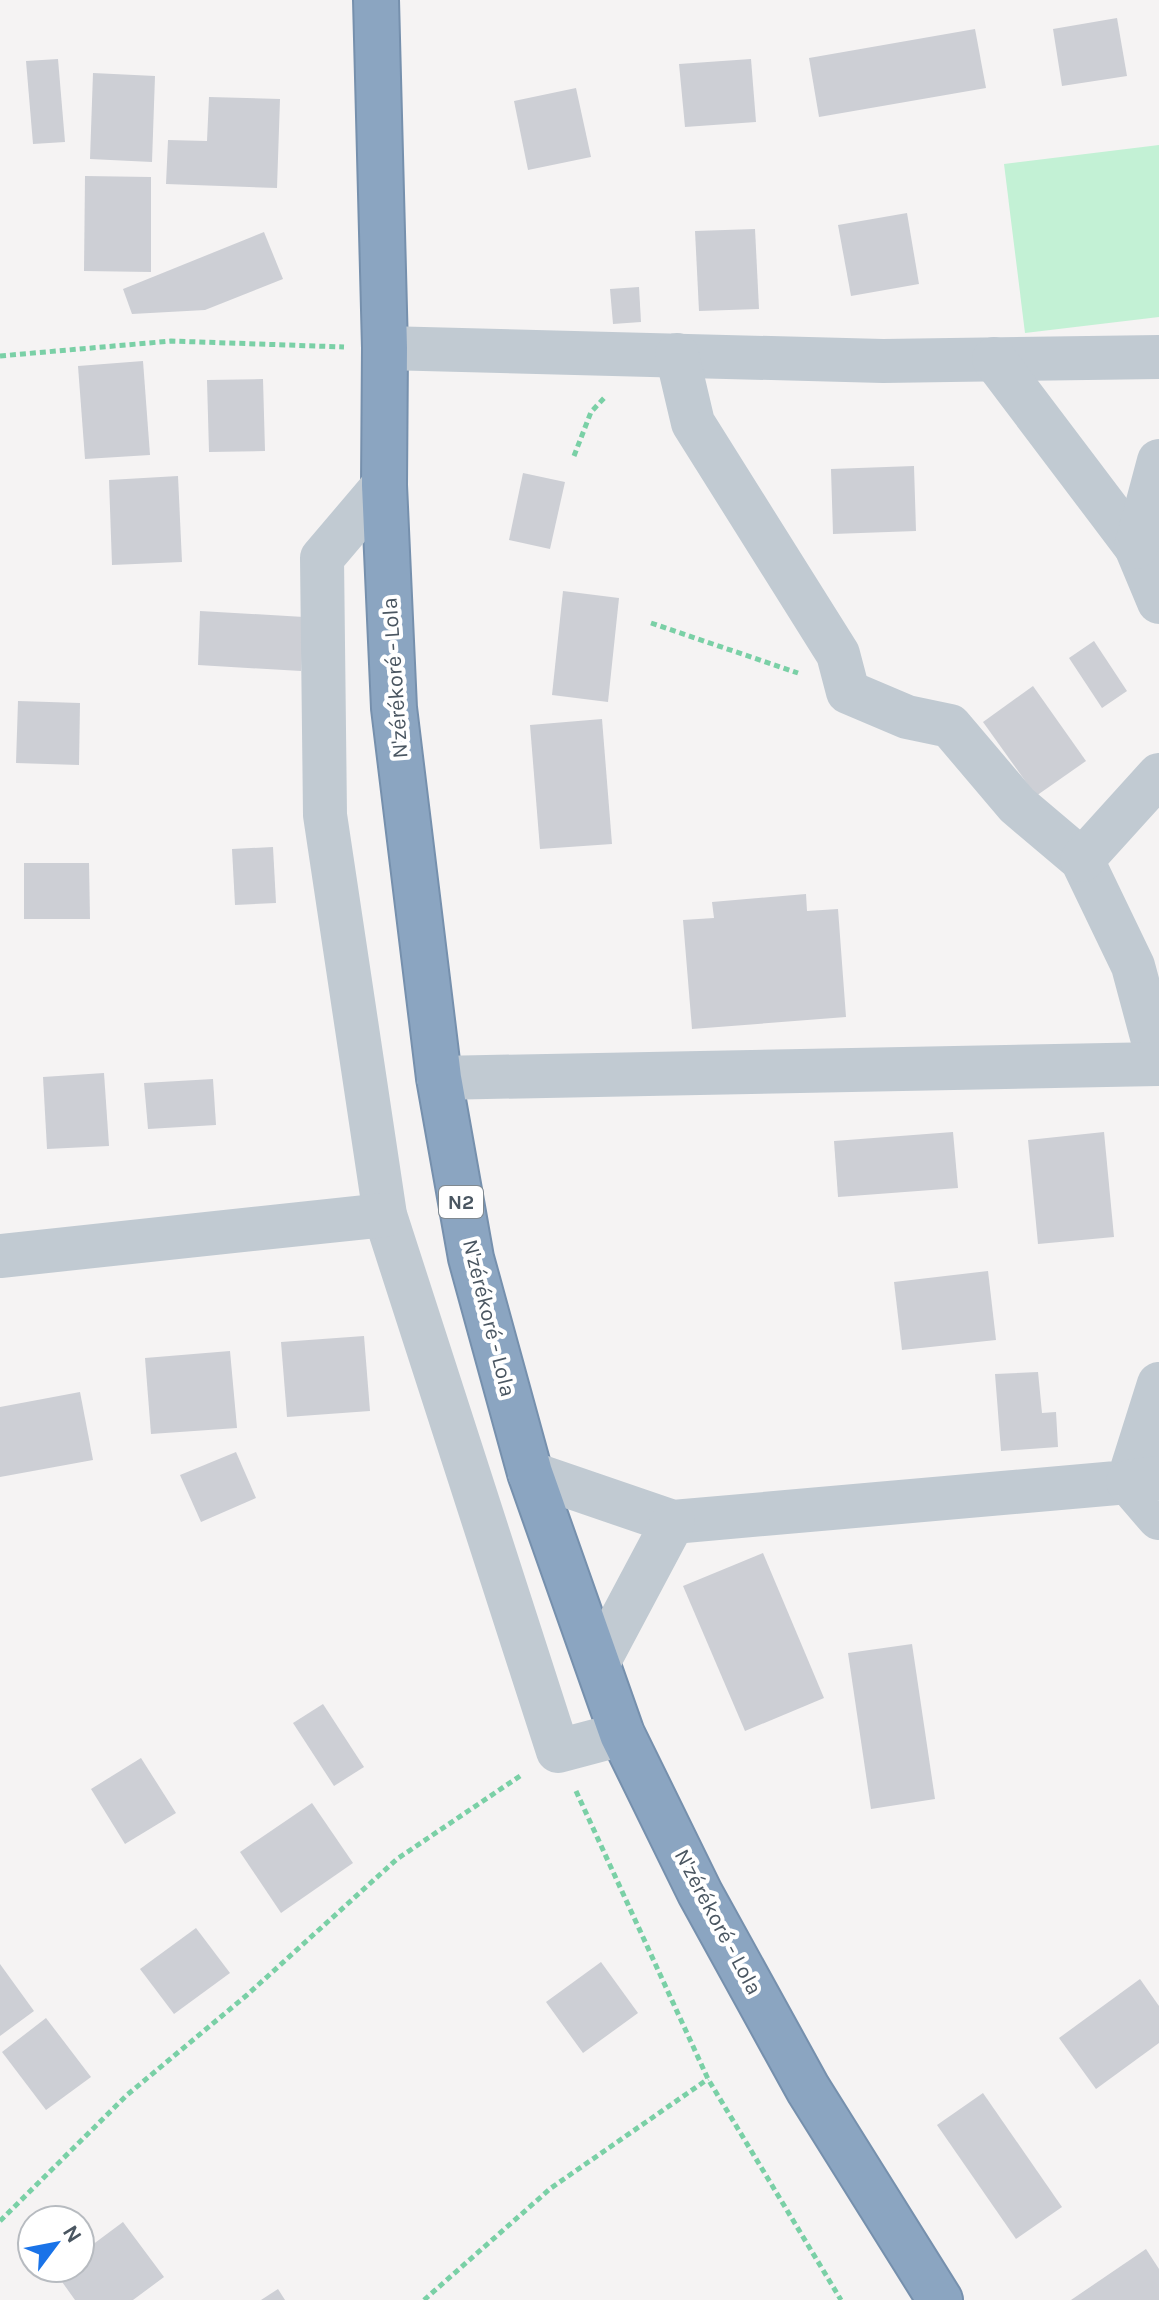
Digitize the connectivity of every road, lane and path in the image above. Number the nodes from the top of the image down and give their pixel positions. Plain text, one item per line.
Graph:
1 (376, 0) edge
2 (385, 348) junction
3 (661, 355) junction
4 (0, 356) edge
5 (1159, 357) edge
6 (994, 359) junction
7 (574, 456) dead end
8 (1159, 461) edge
9 (384, 485) junction
10 (1136, 547) junction
11 (1159, 602) edge
12 (651, 623) dead end
13 (848, 692) junction
14 (1159, 775) edge
15 (1082, 860) junction
16 (1159, 1064) edge
17 (439, 1078) junction
18 (385, 1215) junction
19 (0, 1256) edge
20 (1159, 1384) edge
21 (530, 1473) junction
22 (1144, 1480) edge
23 (1159, 1518) edge
24 (673, 1522) junction
25 (598, 1663) junction
26 (622, 1734) junction
27 (558, 1751) junction
28 (708, 2079) junction
29 (0, 2221) edge
30 (424, 2300) edge
31 (841, 2300) edge
32 (940, 2300) edge

1 - 2 highway, N'zérékoré - Lola / N2
2 - 3 street
2 - 4 path
2 - 9 highway, N'zérékoré - Lola / N2
3 - 6 street
3 - 7 path
3 - 13 street
5 - 6 street
6 - 10 street
8 - 10 street
9 - 17 highway, N'zérékoré - Lola / N2
9 - 18 street
10 - 11 street
12 - 13 path
13 - 15 street
14 - 15 street
15 - 16 street
16 - 17 street
17 - 21 highway, N'zérékoré - Lola / N2
18 - 19 street
18 - 27 street
20 - 22 street
21 - 24 street
21 - 25 highway, N'zérékoré - Lola / N2
22 - 23 street
22 - 24 street
24 - 25 street
25 - 26 highway, N'zérékoré - Lola / N2
26 - 27 street
26 - 32 highway, N'zérékoré - Lola / N2
27 - 28 path
27 - 29 path
28 - 30 path
28 - 31 path

